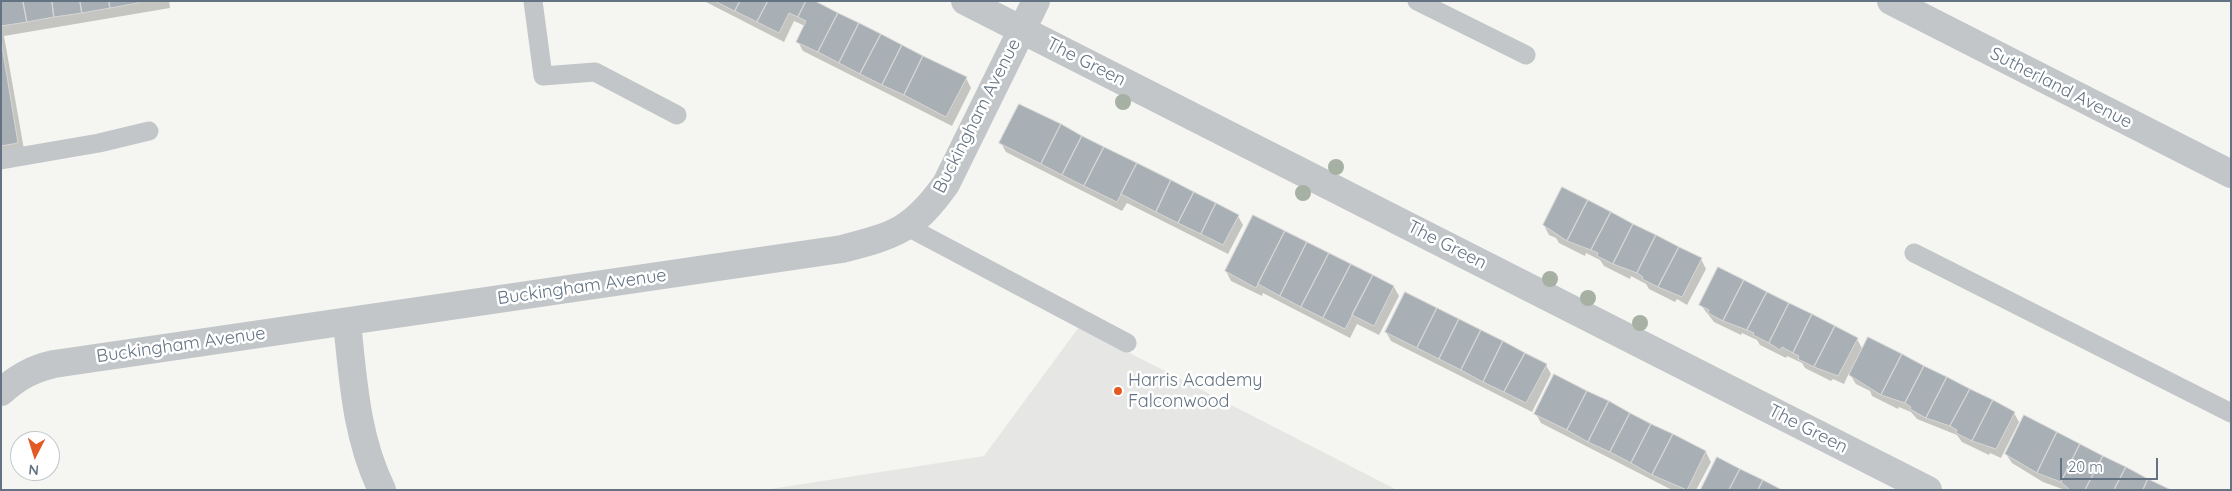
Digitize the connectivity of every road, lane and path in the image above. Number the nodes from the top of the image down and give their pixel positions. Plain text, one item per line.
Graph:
1 (533, 1) edge
2 (965, 1) edge
3 (1036, 1) edge
4 (1417, 1) edge
5 (1891, 1) edge
6 (1022, 30) junction
7 (1526, 55) dead end
8 (677, 115) dead end
9 (149, 131) dead end
10 (1, 160) edge
11 (2231, 174) edge
12 (908, 227) junction
13 (1914, 253) dead end
14 (347, 322) junction
15 (1127, 343) dead end
16 (1, 392) edge
17 (2231, 413) edge
18 (382, 490) edge
19 (1928, 490) edge

1 - 8 lane
2 - 6 street, The Green
3 - 6 street, Buckingham Avenue
4 - 7 lane
5 - 11 street, Sutherland Avenue
6 - 12 street, Buckingham Avenue
6 - 19 street, The Green
9 - 10 lane
12 - 14 street, Buckingham Avenue
12 - 15 lane
13 - 17 lane
14 - 16 street, Buckingham Avenue
14 - 18 street

